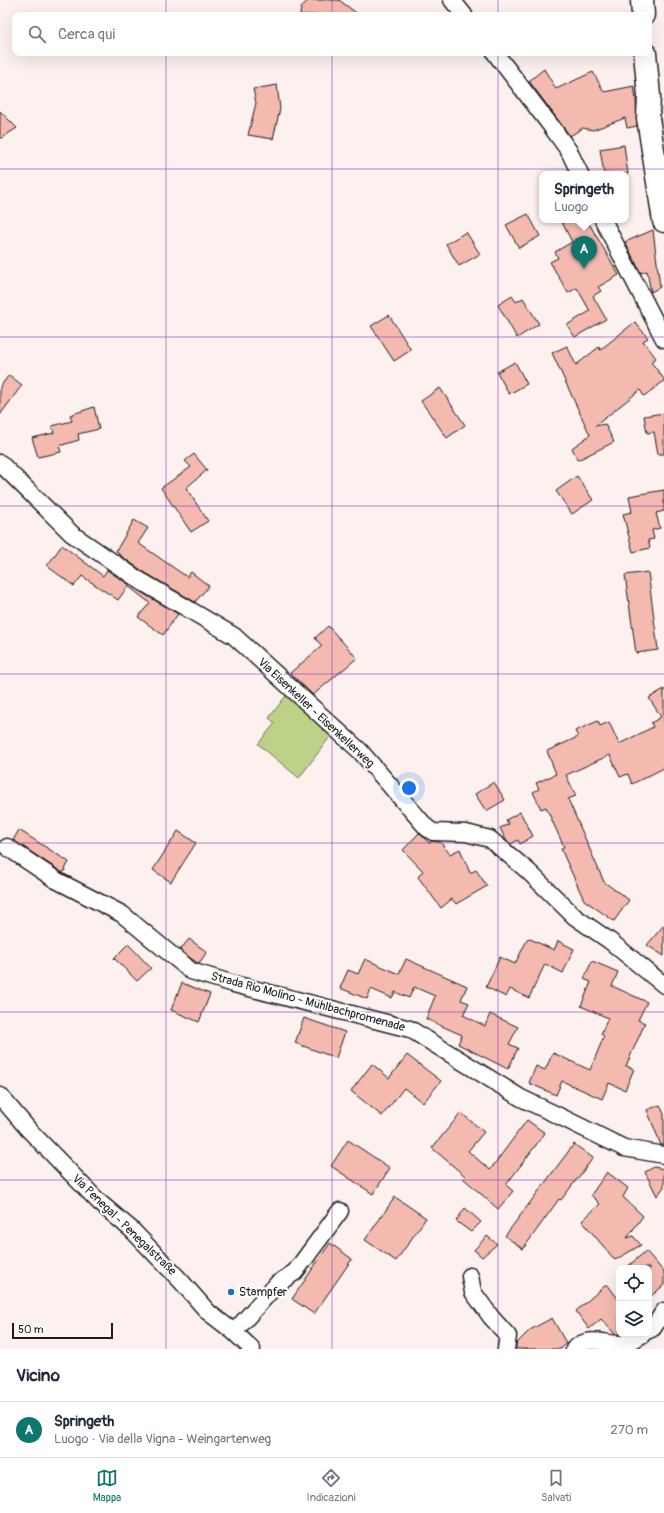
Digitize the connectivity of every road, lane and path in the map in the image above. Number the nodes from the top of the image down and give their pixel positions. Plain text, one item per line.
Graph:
1 (452, 0) edge
2 (642, 0) edge
3 (462, 12) edge
4 (643, 12) edge
5 (497, 56) edge
6 (646, 56) edge
7 (649, 96) junction
8 (664, 144) edge
9 (579, 171) edge
10 (664, 221) edge
11 (605, 223) edge
12 (664, 339) edge
13 (0, 463) edge
14 (7, 846) dead end
15 (664, 985) edge
16 (0, 1096) edge
17 (664, 1155) edge
18 (340, 1211) dead end
19 (470, 1276) dead end
20 (664, 1311) edge
21 (652, 1328) edge
22 (234, 1332) junction
23 (639, 1337) edge
24 (252, 1349) edge
25 (506, 1349) edge
26 (574, 1349) edge

1 - 3 street
2 - 4 main road
5 - 9 street
6 - 7 main road
7 - 8 main road
7 - 10 main road
11 - 12 street
13 - 15 street, Via Eisenkeller - Eisenkellerweg
14 - 17 street, Strada Rio Molino - Mühlbachpromenade
16 - 22 street, Via Penegal - Penegalstraße
18 - 22 street
19 - 25 street
20 - 21 street
22 - 24 street, Via Penegal - Penegalstraße
23 - 26 street

